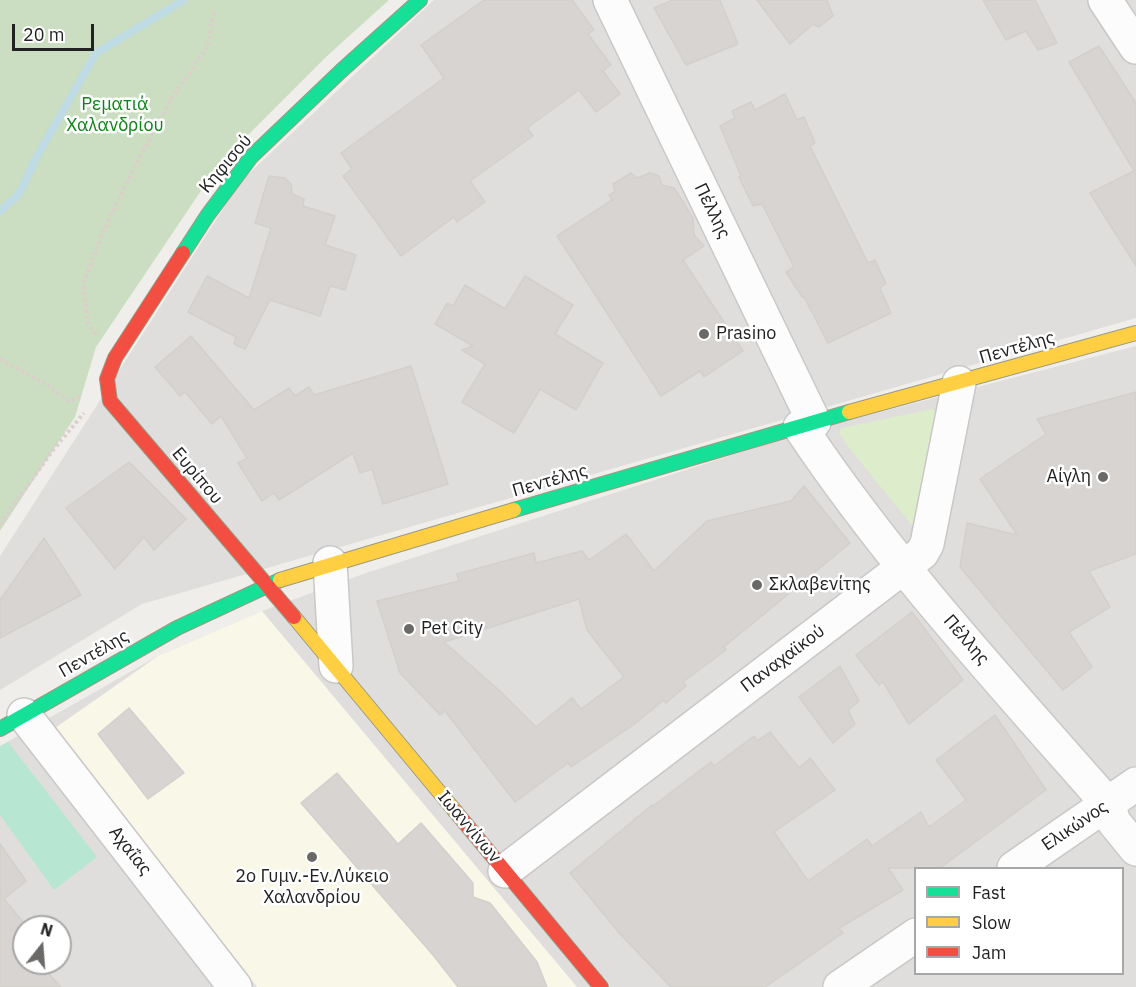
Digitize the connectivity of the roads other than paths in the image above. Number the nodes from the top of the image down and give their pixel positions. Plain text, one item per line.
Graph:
1 (420, 0) edge
2 (610, 0) edge
3 (1105, 0) edge
4 (1136, 47) edge
5 (1136, 333) edge
6 (959, 383) junction
7 (106, 388) joint
8 (807, 424) junction
9 (330, 563) junction
10 (903, 568) junction
11 (266, 585) junction
12 (336, 666) junction
13 (12, 722) edge
14 (1136, 784) edge
15 (1108, 804) junction
16 (1136, 849) edge
17 (1015, 867) edge
18 (505, 871) junction
19 (914, 936) edge
20 (235, 987) edge
21 (601, 987) edge
22 (840, 987) edge

1 - 7 street, Κηφισού
2 - 8 street, Πέλλης
3 - 4 street
5 - 6 street, Πεντέλης
6 - 8 street, Πεντέλης
6 - 10 street, Παναχαϊκού
7 - 11 street, Ευρίπου
8 - 9 street, Πεντέλης
8 - 10 street, Πέλλης
9 - 11 street, Πεντέλης
9 - 12 street
10 - 15 street, Πέλλης
10 - 18 street, Παναχαϊκού
11 - 12 street, Ιωαννίνων
11 - 13 street, Πεντέλης
12 - 18 street, Ιωαννίνων
13 - 20 street, Αχαΐας
14 - 15 street, Ελικώνος
15 - 16 street, Πέλλης
15 - 17 street, Ελικώνος
18 - 21 street, Ιωαννίνων
19 - 22 street

